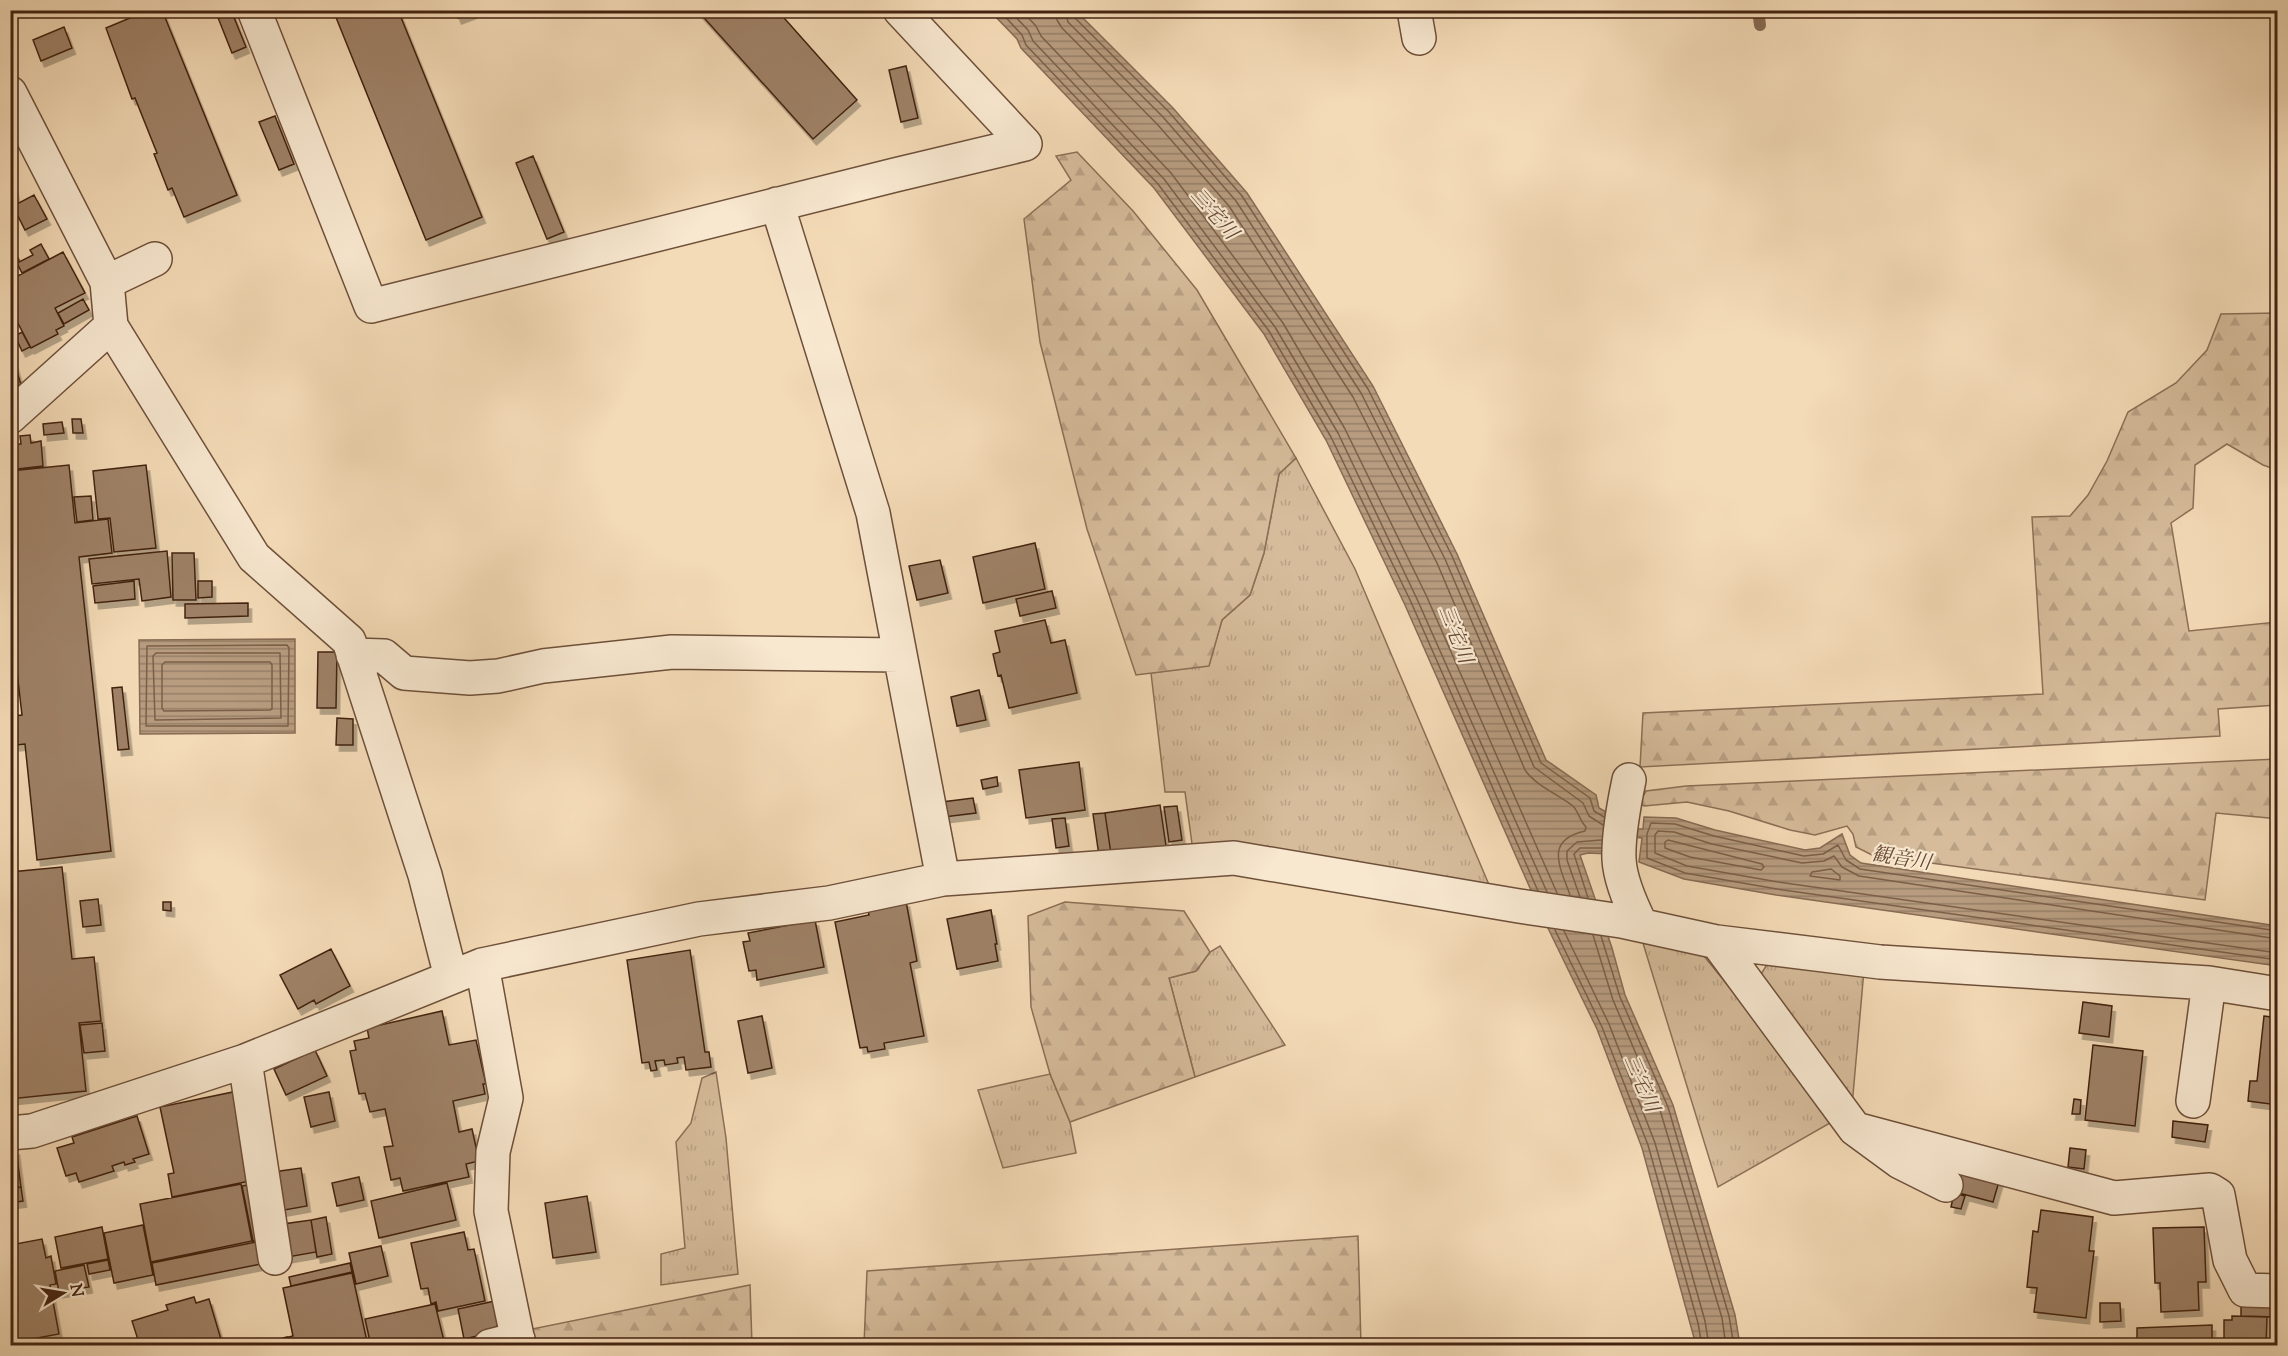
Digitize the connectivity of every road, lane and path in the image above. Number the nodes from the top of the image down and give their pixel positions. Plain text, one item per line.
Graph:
1 (254, 10) edge
2 (900, 10) edge
3 (10, 93) edge
4 (777, 204) junction
5 (155, 259) dead end
6 (106, 282) junction
7 (111, 326) junction
8 (10, 417) edge
9 (353, 655) junction
10 (900, 655) junction
11 (1627, 792) dead end
12 (943, 879) junction
13 (1631, 923) junction
14 (1717, 942) junction
15 (482, 965) junction
16 (451, 977) junction
17 (2209, 983) junction
18 (2277, 994) edge
19 (246, 1061) junction
20 (2193, 1101) dead end
21 (1855, 1129) junction
22 (10, 1133) edge
23 (1946, 1185) dead end
24 (275, 1258) dead end
25 (2277, 1291) edge
26 (509, 1343) edge

1 - 4 street
2 - 4 street
3 - 6 street
4 - 10 street
5 - 6 street
6 - 7 street
7 - 8 street
7 - 9 street
9 - 10 street
9 - 16 street
10 - 12 street
11 - 13 street
12 - 13 street
12 - 15 street
13 - 14 street
14 - 17 street
14 - 21 street
15 - 16 street
15 - 26 street
16 - 19 street
17 - 18 street
17 - 20 street
19 - 22 street
19 - 24 street
21 - 23 street
21 - 25 street

